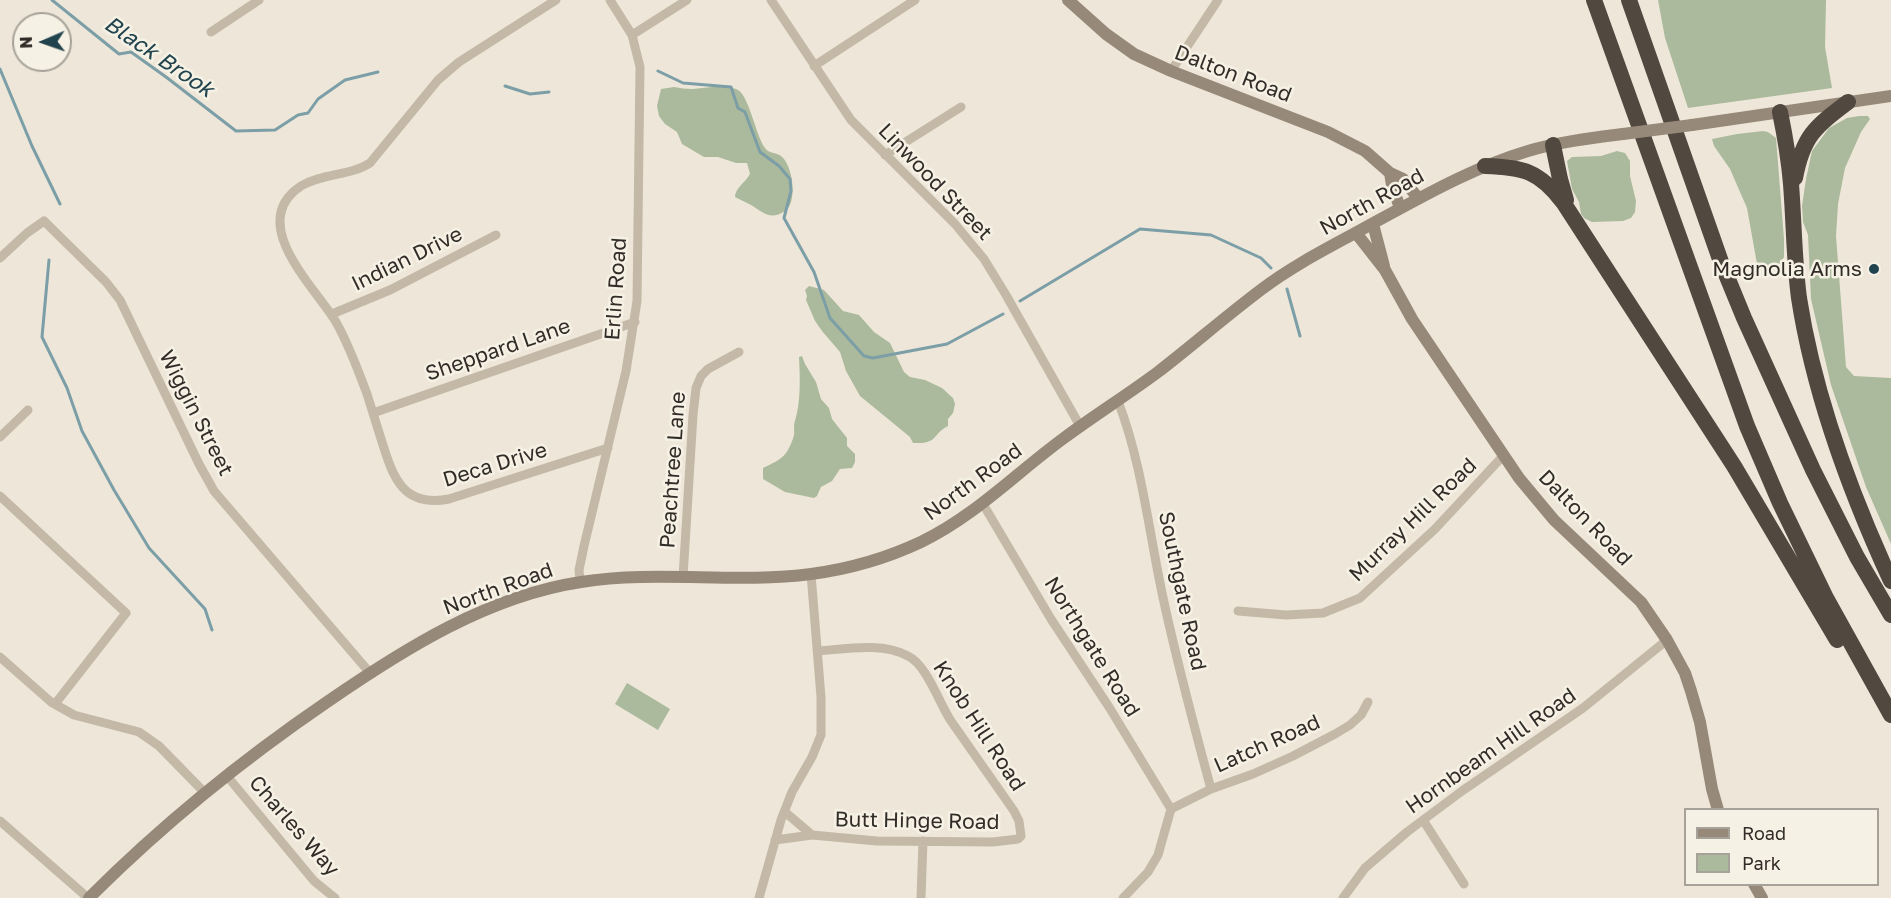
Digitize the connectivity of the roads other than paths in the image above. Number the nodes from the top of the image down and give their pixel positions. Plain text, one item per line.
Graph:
1 (259, 0) edge
2 (556, 0) edge
3 (610, 0) edge
4 (687, 0) edge
5 (771, 0) edge
6 (915, 0) edge
7 (1068, 0) edge
8 (1218, 0) edge
9 (1594, 0) edge
10 (1629, 0) edge
11 (211, 32) dead end
12 (632, 35) junction
13 (814, 66) junction
14 (1171, 71) junction
15 (1891, 96) edge
16 (1848, 102) junction
17 (961, 107) dead end
18 (1780, 112) junction
19 (1553, 145) junction
20 (885, 155) junction
21 (1485, 166) junction
22 (1390, 173) junction
23 (1418, 198) junction
24 (1401, 208) junction
25 (1573, 218) junction
26 (1793, 218) junction
27 (1373, 224) junction
28 (1356, 233) junction
29 (496, 235) dead end
30 (0, 258) edge
31 (1385, 270) junction
32 (332, 315) junction
33 (635, 322) junction
34 (740, 352) dead end
35 (1118, 400) junction
36 (28, 410) dead end
37 (373, 413) junction
38 (1080, 426) junction
39 (0, 437) edge
40 (608, 448) junction
41 (1503, 456) junction
42 (0, 496) edge
43 (983, 504) junction
44 (811, 574) junction
45 (683, 577) junction
46 (1891, 581) edge
47 (580, 582) junction
48 (1238, 611) dead end
49 (1891, 615) edge
50 (1667, 640) junction
51 (818, 651) junction
52 (0, 657) edge
53 (370, 673) junction
54 (1368, 702) dead end
55 (55, 704) junction
56 (1891, 715) edge
57 (1891, 724) edge
58 (227, 776) junction
59 (1210, 789) junction
60 (205, 793) junction
61 (1717, 808) edge
62 (1171, 809) junction
63 (785, 812) junction
64 (1423, 820) junction
65 (0, 821) edge
66 (812, 835) junction
67 (1020, 837) joint
68 (775, 840) junction
69 (923, 841) junction
70 (1464, 884) dead end
71 (88, 898) edge
72 (335, 898) edge
73 (759, 898) edge
74 (921, 898) edge
75 (1124, 898) edge
76 (1343, 898) edge

1 - 11 street
2 - 32 street, Deca Drive
3 - 12 street, Erlin Road
4 - 12 street
5 - 13 street, Linwood Street
6 - 13 street
7 - 14 main road, Dalton Road
8 - 14 street
9 - 56 highway
10 - 49 highway
12 - 33 street, Erlin Road
13 - 20 street, Linwood Street
14 - 22 main road, Dalton Road
15 - 16 main road, North Road
16 - 18 main road, North Road
16 - 26 highway
17 - 20 street
18 - 19 main road, North Road, bridge
18 - 26 highway
19 - 21 main road, North Road
19 - 25 highway
20 - 38 street, Linwood Street
21 - 23 main road, North Road
21 - 25 highway
22 - 23 main road, Dalton Road
22 - 24 main road
23 - 24 main road, North Road
24 - 27 main road, North Road
25 - 57 highway
26 - 46 highway
27 - 28 main road, North Road
27 - 31 main road, Dalton Road
28 - 31 main road, Dalton Road
28 - 35 main road, North Road
29 - 32 street, Indian Drive
30 - 53 street, Wiggin Street
31 - 41 main road, Dalton Road
32 - 37 street, Deca Drive
33 - 37 street, Sheppard Lane
33 - 40 street, Erlin Road
34 - 45 street, Peachtree Lane
35 - 38 main road, North Road
35 - 59 street, Southgate Road
36 - 39 street
37 - 40 street, Deca Drive
38 - 43 main road, North Road
40 - 47 street, Erlin Road
41 - 48 street, Murray Hill Road
41 - 50 main road, Dalton Road
42 - 55 street
43 - 44 main road, North Road
43 - 62 street, Northgate Road
44 - 45 main road, North Road
44 - 51 street
45 - 47 main road, North Road
47 - 53 main road, North Road
50 - 61 main road, Dalton Road
50 - 64 street, Hornbeam Hill Road
51 - 63 street
51 - 67 street, Knob Hill Road
52 - 55 street
53 - 58 main road, North Road
54 - 59 street, Latch Road
55 - 60 street
58 - 60 main road, North Road
58 - 72 street, Charles Way
59 - 62 street, Latch Road
60 - 71 main road, North Road
62 - 75 street
63 - 66 street
63 - 68 street
64 - 70 street
64 - 76 street, Hornbeam Hill Road
65 - 71 street
66 - 68 street, Butt Hinge Road
66 - 69 street, Butt Hinge Road
67 - 69 street, Butt Hinge Road
68 - 73 street
69 - 74 street

